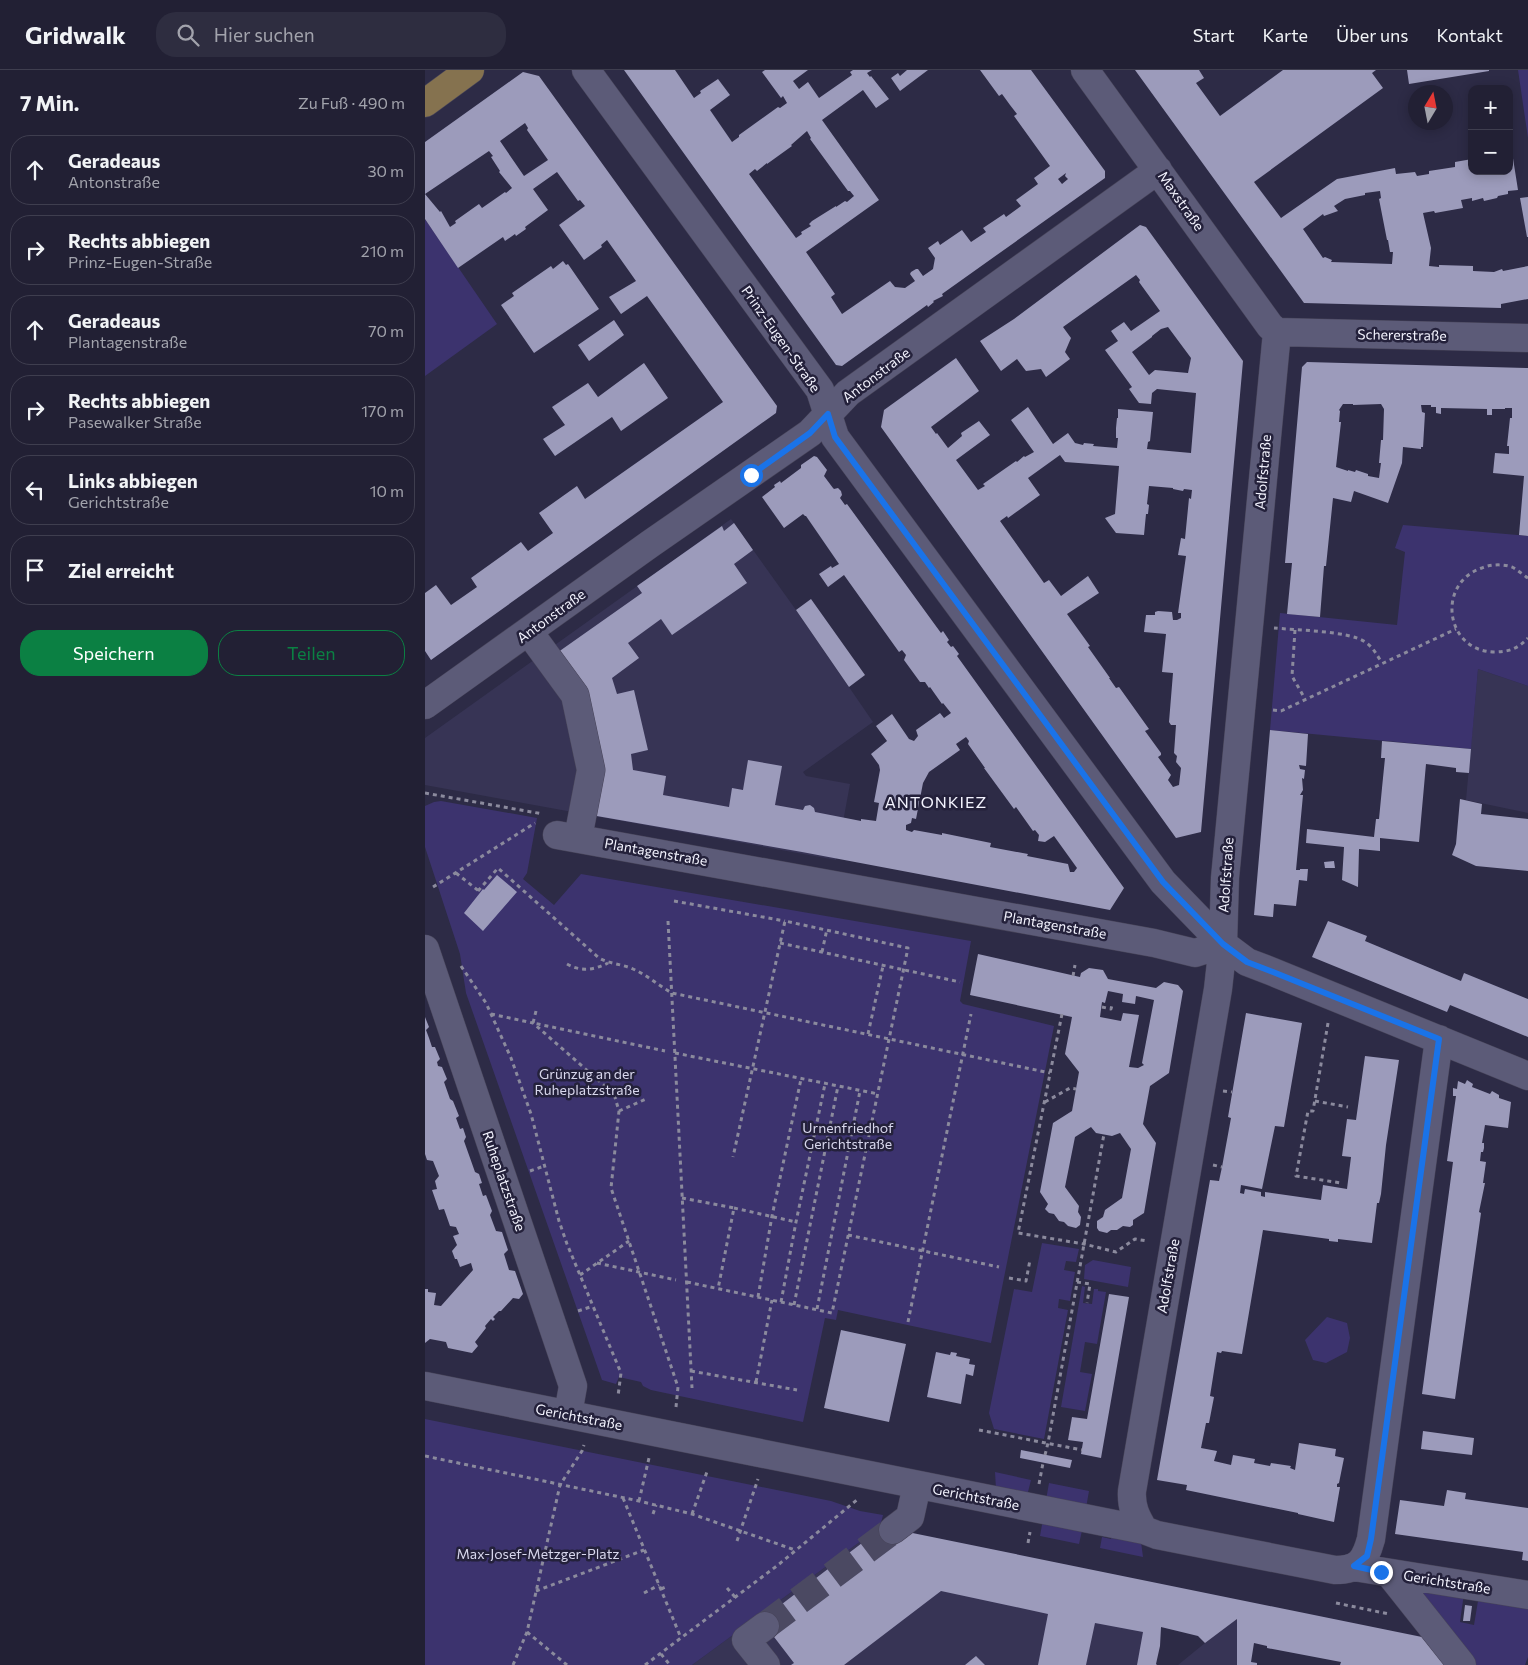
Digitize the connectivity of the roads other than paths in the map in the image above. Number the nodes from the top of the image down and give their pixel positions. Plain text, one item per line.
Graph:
1 (470, 70) edge
2 (587, 70) edge
3 (1085, 70) edge
4 (425, 102) edge
5 (1158, 170) junction
6 (1277, 332) junction
7 (1528, 338) edge
8 (828, 414) junction
9 (529, 632) junction
10 (425, 705) edge
11 (1223, 944) junction
12 (425, 949) edge
13 (1439, 1039) junction
14 (1528, 1076) edge
15 (425, 1386) edge
16 (568, 1414) junction
17 (928, 1487) junction
18 (897, 1530) tunnel mouth
19 (1144, 1530) junction
20 (1354, 1566) junction
21 (1389, 1573) junction
22 (1528, 1595) edge
23 (765, 1626) tunnel mouth
24 (765, 1665) edge
25 (1462, 1665) edge

1 - 4 main road
2 - 8 street, Prinz-Eugen-Straße
3 - 5 street, Maxstraße
5 - 6 street, Maxstraße
5 - 8 street, Antonstraße
6 - 7 street, Schererstraße
6 - 11 street, Adolfstraße
8 - 9 street, Antonstraße
8 - 11 street, Prinz-Eugen-Straße
9 - 10 street, Antonstraße
9 - 11 street, Plantagenstraße
11 - 13 street
11 - 19 street, Adolfstraße
12 - 16 street, Ruheplatzstraße
13 - 14 street
13 - 20 street
15 - 16 street, Gerichtstraße
16 - 17 street, Gerichtstraße
17 - 18 street
17 - 19 street, Gerichtstraße
19 - 20 street, Gerichtstraße
20 - 21 street, Gerichtstraße
21 - 22 street, Gerichtstraße
21 - 25 street
23 - 24 street

